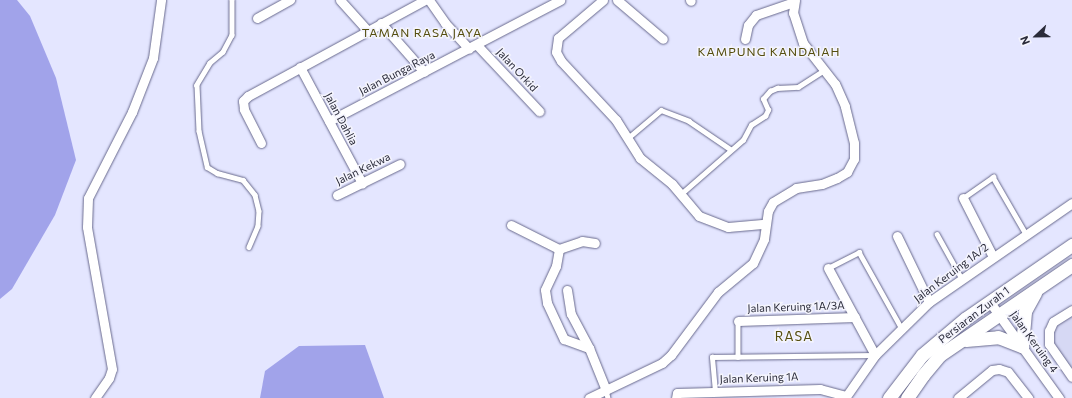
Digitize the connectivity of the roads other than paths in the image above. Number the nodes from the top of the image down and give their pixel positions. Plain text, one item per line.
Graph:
1 (161, 0) edge
2 (232, 0) edge
3 (290, 0) edge
4 (340, 0) edge
5 (425, 0) edge
6 (429, 0) edge
7 (560, 0) edge
8 (603, 0) edge
9 (617, 0) edge
10 (795, 1) edge
11 (257, 18) dead end
12 (381, 23) junction
13 (367, 30) junction
14 (663, 39) dead end
15 (745, 39) dead end
16 (473, 47) junction
17 (300, 67) junction
18 (824, 70) junction
19 (424, 72) junction
20 (539, 111) dead end
21 (329, 121) junction
22 (628, 138) junction
23 (261, 143) dead end
24 (730, 149) junction
25 (400, 164) dead end
26 (362, 183) junction
27 (681, 194) junction
28 (337, 195) dead end
29 (963, 198) joint
30 (1072, 203) edge
31 (765, 224) junction
32 (510, 225) dead end
33 (937, 234) dead end
34 (1026, 234) junction
35 (897, 236) dead end
36 (595, 243) dead end
37 (1072, 245) edge
38 (249, 247) dead end
39 (558, 249) junction
40 (993, 257) junction
41 (1072, 265) edge
42 (828, 268) joint
43 (962, 279) junction
44 (1038, 288) junction
45 (567, 290) dead end
46 (989, 301) junction
47 (929, 302) junction
48 (1072, 310) edge
49 (1000, 314) junction
50 (855, 317) junction
51 (738, 321) joint
52 (902, 329) junction
53 (959, 342) junction
54 (1022, 346) junction
55 (589, 348) junction
56 (875, 355) junction
57 (738, 357) junction
58 (1072, 377) edge
59 (715, 392) junction
60 (607, 394) edge
61 (845, 397) edge
62 (95, 398) edge
63 (589, 398) edge
64 (676, 398) edge
65 (889, 398) edge
66 (907, 398) edge
67 (958, 398) edge
68 (1028, 398) edge
69 (1060, 398) edge

1 - 62 street
2 - 38 lane
3 - 11 street
4 - 13 street
5 - 12 street
6 - 16 street, Jalan Orkid
7 - 16 street, Jalan Bunga Raya
8 - 22 street
9 - 14 street
10 - 15 street
10 - 18 street
12 - 13 street
12 - 19 street
13 - 17 street
16 - 19 street, Jalan Bunga Raya
16 - 20 street, Jalan Orkid
17 - 21 street, Jalan Dahlia
17 - 23 street
18 - 24 lane
18 - 31 street
19 - 21 street, Jalan Bunga Raya
21 - 26 street, Jalan Dahlia
22 - 24 lane
22 - 27 street
24 - 27 lane
25 - 26 street, Jalan Kekwa
26 - 28 street, Jalan Kekwa
27 - 31 street
29 - 34 lane
29 - 40 street
30 - 34 street, Jalan Keruing 1A/2
31 - 60 street
32 - 39 street
33 - 43 lane
34 - 40 street, Jalan Keruing 1A/2
35 - 47 street
36 - 39 street
37 - 46 main road, Persiaran Zurah 1
39 - 55 street
40 - 43 street, Jalan Keruing 1A/2
41 - 44 main road, Persiaran Zurah 1
42 - 50 street
42 - 52 lane
43 - 47 street, Jalan Keruing 1A/2
44 - 49 main road, Persiaran Zurah 1
44 - 54 main road
45 - 55 street
46 - 49 street, Jalan Keruing 4
46 - 65 main road, Persiaran Zurah 1
47 - 52 street, Jalan Keruing 1A/2
48 - 58 street
49 - 53 main road, Persiaran Zurah 1
49 - 54 street, Jalan Keruing 4
50 - 51 street, Jalan Keruing 1A/3A
50 - 56 street
51 - 57 lane
52 - 56 street, Jalan Keruing 1A/2
53 - 54 main road
53 - 66 main road, Persiaran Zurah 1
54 - 69 street, Jalan Keruing 4
55 - 60 street
56 - 57 lane
56 - 61 street, Jalan Keruing 1A/2
57 - 59 lane
59 - 61 street, Jalan Keruing 1A
59 - 64 street, Jalan Keruing 1A
60 - 63 street
67 - 68 street

